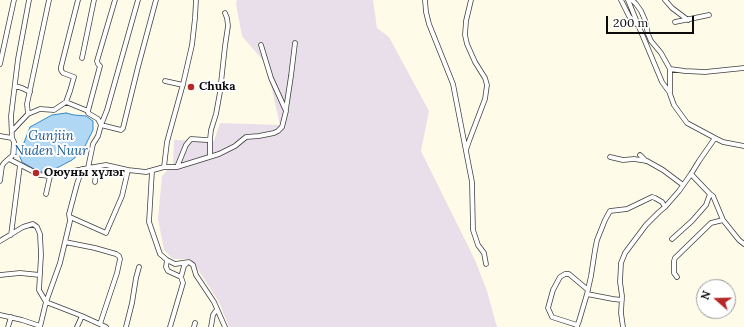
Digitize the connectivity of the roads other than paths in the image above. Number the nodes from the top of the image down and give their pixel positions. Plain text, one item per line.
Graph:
1 (14, 0) edge
2 (28, 0) edge
3 (49, 0) edge
4 (78, 0) edge
5 (94, 0) edge
6 (115, 0) edge
7 (138, 0) edge
8 (156, 0) edge
9 (196, 0) edge
10 (425, 0) edge
11 (471, 0) edge
12 (621, 0) edge
13 (628, 0) edge
14 (632, 0) edge
15 (665, 0) edge
16 (225, 13) dead end
17 (709, 16) dead end
18 (688, 20) junction
19 (676, 22) dead end
20 (639, 27) junction
21 (295, 44) dead end
22 (261, 45) dead end
23 (82, 58) dead end
24 (0, 64) edge
25 (744, 68) edge
26 (670, 69) junction
27 (165, 81) dead end
28 (183, 85) junction
29 (14, 86) junction
30 (30, 92) junction
31 (670, 94) junction
32 (66, 102) junction
33 (88, 111) junction
34 (286, 111) junction
35 (28, 114) junction
36 (11, 121) junction
37 (285, 121) dead end
38 (21, 122) junction
39 (101, 125) junction
40 (12, 131) junction
41 (0, 136) edge
42 (12, 138) junction
43 (715, 138) junction
44 (210, 139) junction
45 (744, 146) edge
46 (466, 152) junction
47 (640, 155) dead end
48 (210, 157) junction
49 (610, 157) dead end
50 (9, 159) junction
51 (647, 161) junction
52 (20, 165) junction
53 (94, 167) junction
54 (164, 167) junction
55 (177, 167) junction
56 (88, 168) junction
57 (82, 169) junction
58 (128, 170) junction
59 (152, 171) junction
60 (691, 174) junction
61 (50, 176) junction
62 (0, 181) edge
63 (95, 182) dead end
64 (683, 185) junction
65 (46, 194) dead end
66 (710, 194) junction
67 (665, 207) junction
68 (70, 217) junction
69 (723, 220) junction
70 (11, 235) junction
71 (672, 239) dead end
72 (0, 241) edge
73 (65, 242) junction
74 (744, 245) edge
75 (167, 260) junction
76 (189, 262) junction
77 (486, 264) dead end
78 (139, 267) dead end
79 (0, 275) edge
80 (40, 275) junction
81 (181, 277) junction
82 (677, 277) dead end
83 (588, 292) junction
84 (622, 300) junction
85 (46, 302) junction
86 (217, 310) junction
87 (0, 315) edge
88 (82, 316) junction
89 (11, 317) junction
90 (100, 324) junction
91 (40, 326) edge
92 (577, 326) edge
93 (8, 327) edge
94 (77, 327) edge
95 (106, 327) edge
96 (126, 327) edge
97 (170, 327) edge
98 (211, 327) edge
99 (225, 327) edge
100 (623, 327) edge

1 - 24 street
2 - 29 street
3 - 30 street
4 - 32 street
5 - 23 street
6 - 33 street
7 - 39 street
8 - 39 street
9 - 28 street
10 - 46 street
11 - 46 street
12 - 20 street
13 - 20 street
14 - 26 street
15 - 18 street
16 - 44 street
17 - 18 street
18 - 19 street
20 - 31 street
21 - 34 street
22 - 34 street
25 - 26 street
26 - 31 street
27 - 28 street
28 - 54 street
29 - 30 street
29 - 36 street
30 - 35 street
31 - 43 street
32 - 33 street
32 - 35 street
33 - 39 street
34 - 37 street
34 - 48 street
35 - 38 street
36 - 38 street
36 - 40 street
38 - 40 street
39 - 56 street
40 - 42 street
41 - 42 street
42 - 50 street
43 - 45 street
43 - 60 street
44 - 48 street
44 - 55 street
46 - 77 street
47 - 51 street
48 - 55 street
49 - 51 street
50 - 52 street
50 - 62 street
51 - 64 street
52 - 61 street
52 - 70 street
53 - 56 street
53 - 58 street
53 - 63 street
54 - 55 street
54 - 59 street
56 - 57 street
57 - 61 street
57 - 68 street
58 - 59 street
58 - 68 street
59 - 75 street
60 - 64 street
60 - 66 street
61 - 65 street
64 - 67 street
66 - 69 street
66 - 71 street
67 - 83 street
67 - 84 street
68 - 73 street
69 - 74 street
69 - 82 street
70 - 72 street
70 - 80 street
73 - 85 street
73 - 90 street
75 - 76 street
75 - 81 street
76 - 81 street
76 - 86 street
78 - 96 street
79 - 80 street
80 - 85 street
81 - 97 street
83 - 84 street
83 - 92 street
83 - 92 street
84 - 100 street
85 - 88 street
85 - 91 street
86 - 98 street
86 - 99 street
87 - 89 street
88 - 90 street
88 - 94 street
89 - 91 street
89 - 93 street
90 - 95 street

